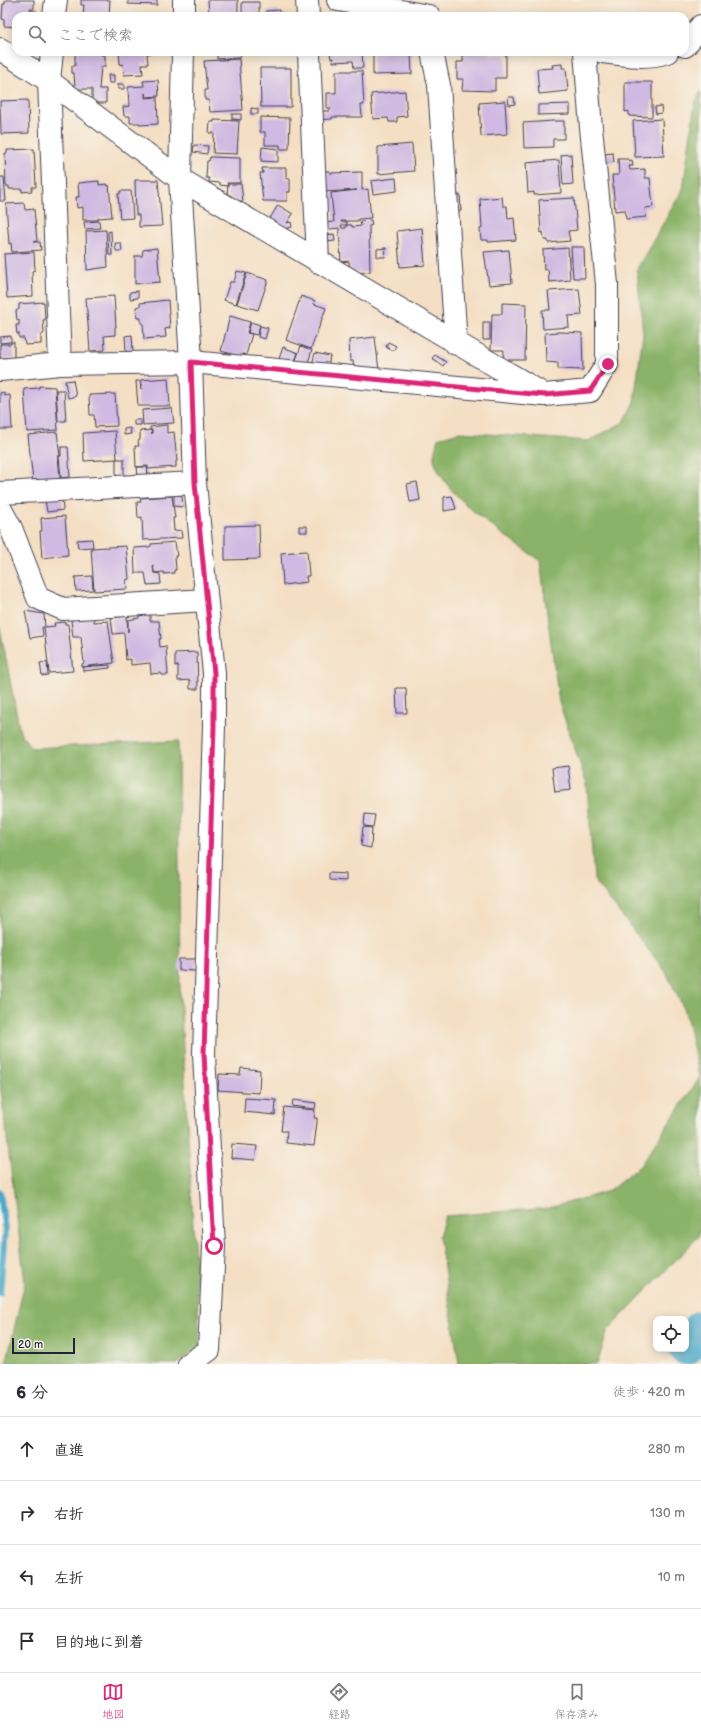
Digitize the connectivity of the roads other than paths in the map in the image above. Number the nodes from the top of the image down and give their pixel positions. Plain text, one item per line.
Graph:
1 (56, 0) edge
2 (184, 0) edge
3 (307, 0) edge
4 (338, 0) edge
5 (54, 12) edge
6 (184, 12) edge
7 (308, 12) edge
8 (425, 12) edge
9 (701, 26) edge
10 (689, 41) edge
11 (0, 49) edge
12 (52, 56) edge
13 (183, 56) edge
14 (309, 56) edge
15 (433, 56) edge
16 (585, 56) edge
17 (50, 82) junction
18 (180, 179) junction
19 (318, 262) junction
20 (456, 344) junction
21 (191, 362) junction
22 (60, 364) junction
23 (0, 370) edge
24 (544, 395) junction
25 (195, 483) junction
26 (0, 493) edge
27 (0, 508) edge
28 (206, 600) junction
29 (189, 1364) edge

1 - 5 street
2 - 6 street
3 - 7 street
4 - 8 street
9 - 10 street
11 - 17 street
12 - 17 street
13 - 18 street
14 - 19 street
15 - 20 street
16 - 24 street
17 - 18 street
17 - 22 street
18 - 19 street
18 - 21 street
19 - 20 street
20 - 24 street
21 - 22 street
21 - 24 street
21 - 25 street
22 - 23 street
25 - 26 street
25 - 28 street
27 - 28 street
28 - 29 street

